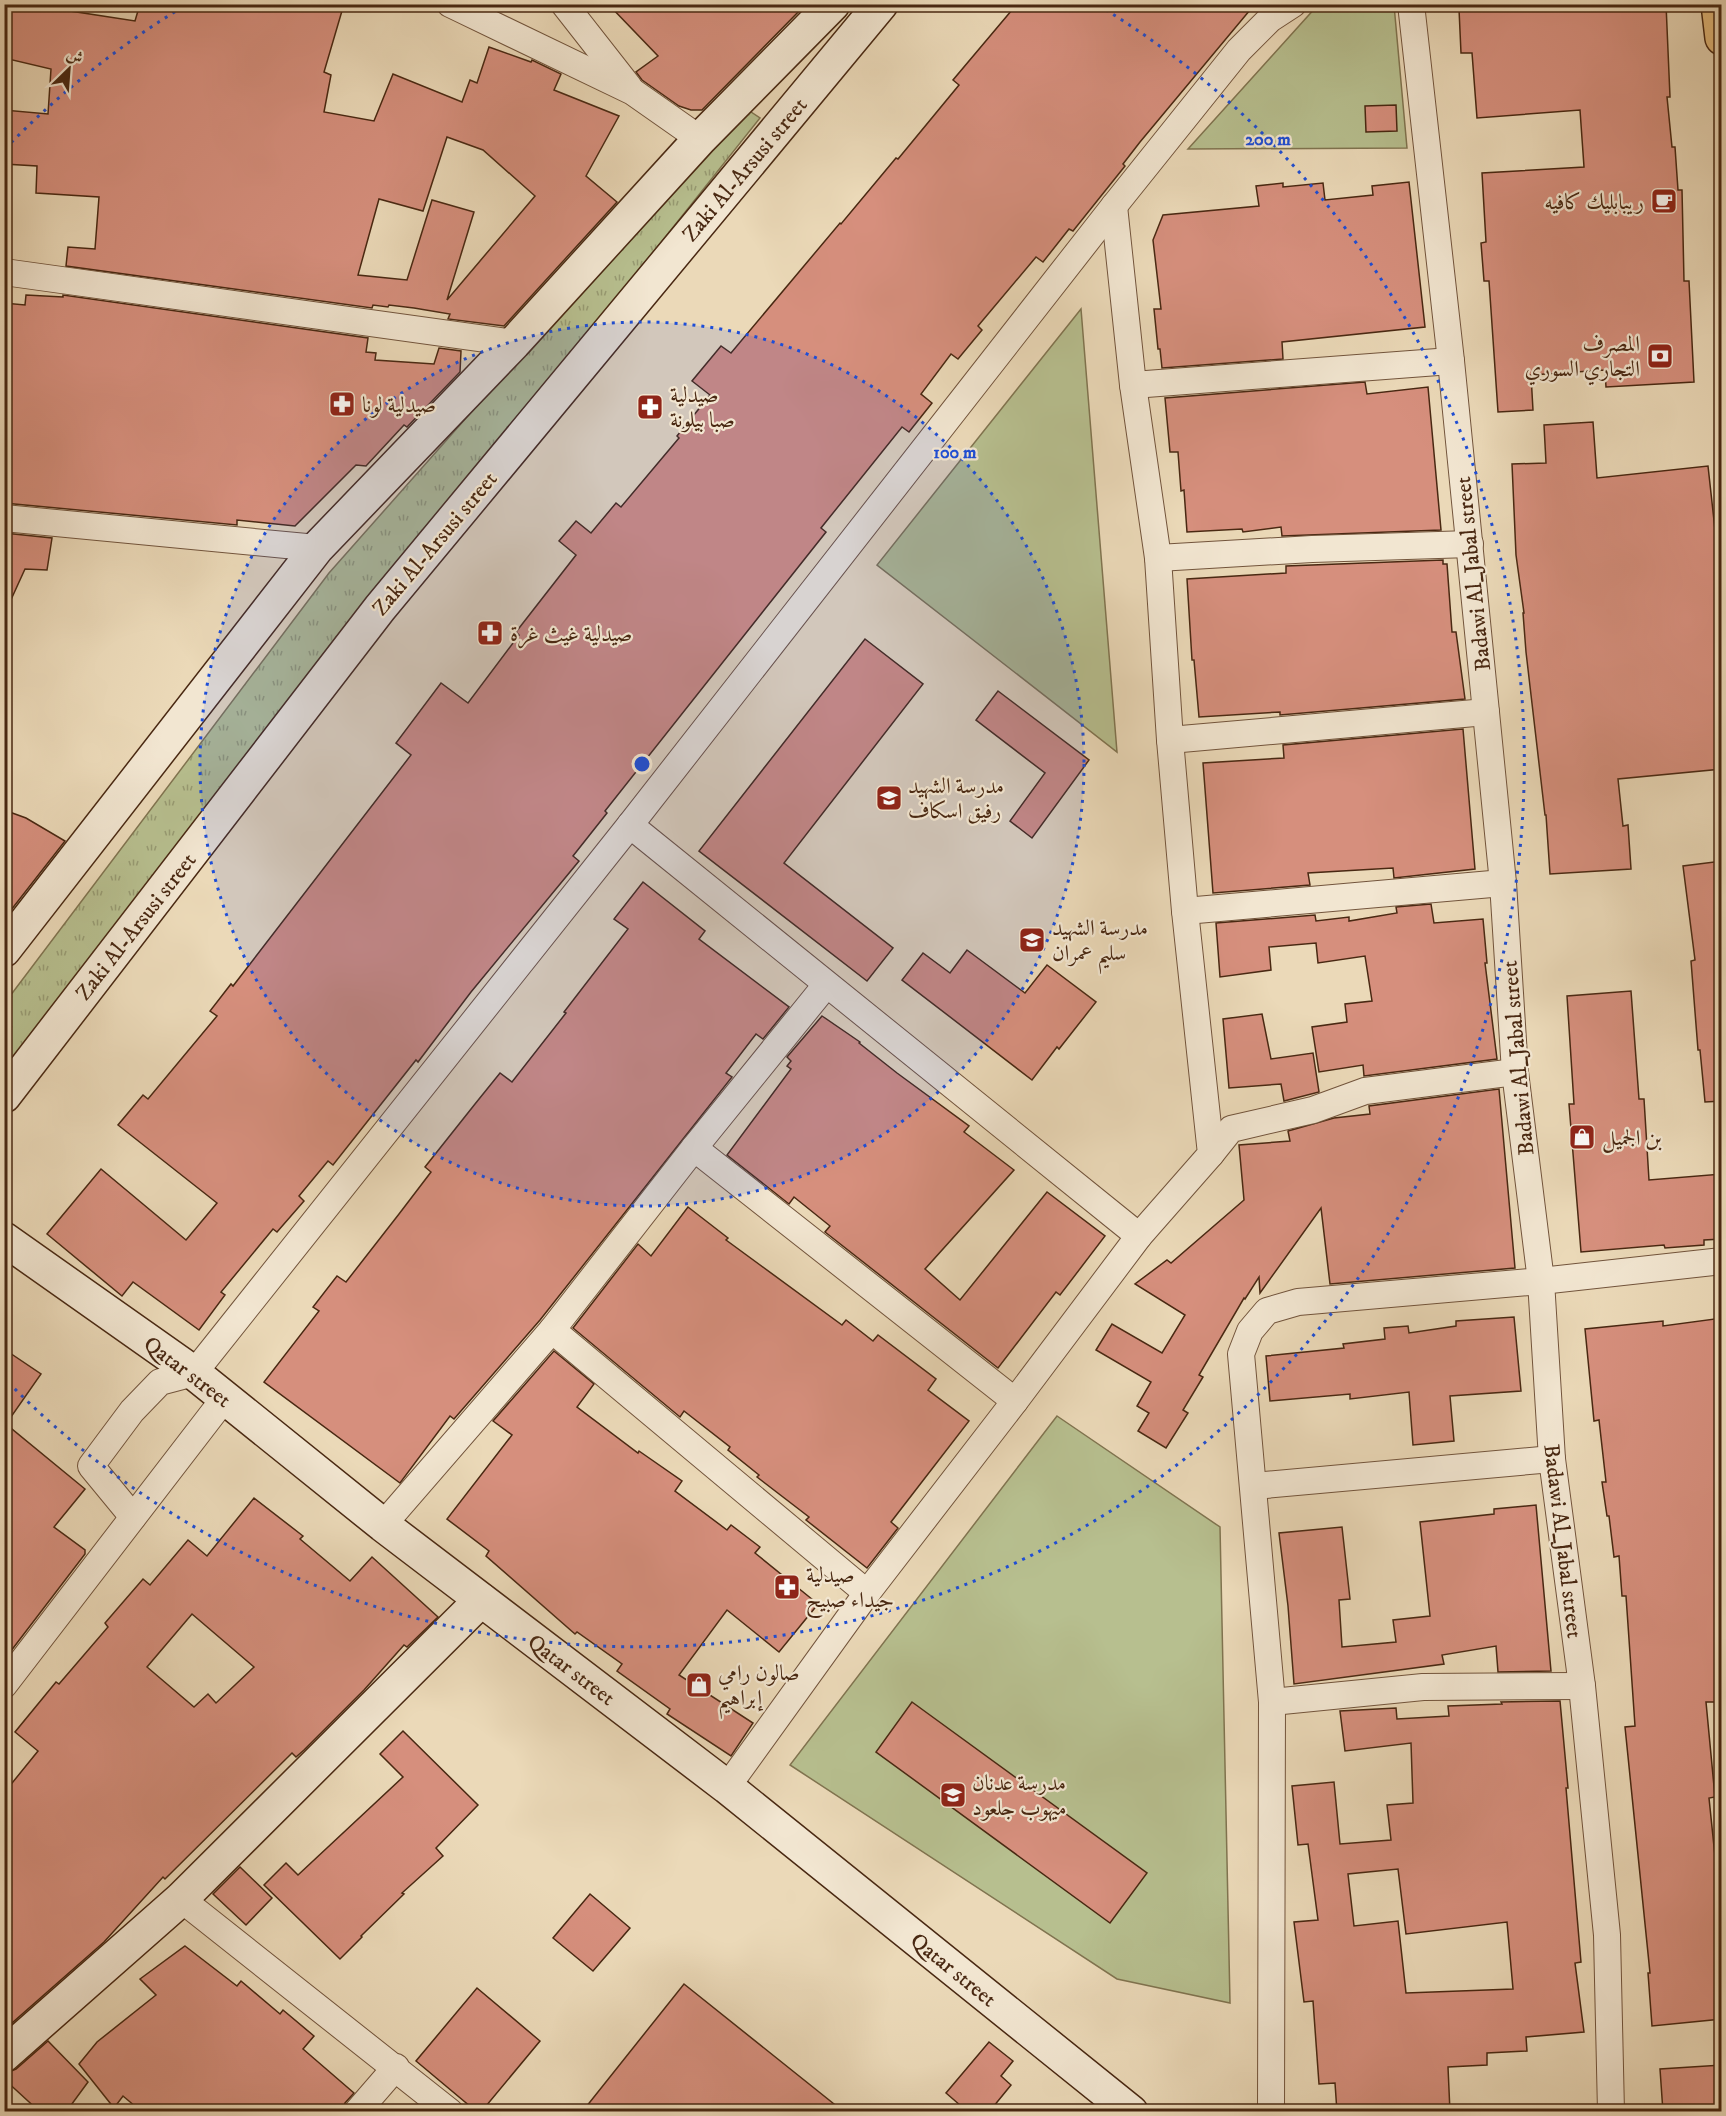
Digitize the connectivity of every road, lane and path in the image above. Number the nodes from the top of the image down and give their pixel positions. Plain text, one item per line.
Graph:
1 (450, 4) edge
2 (564, 4) edge
3 (833, 4) edge
4 (881, 4) edge
5 (1293, 4) edge
6 (1411, 4) edge
7 (1718, 4) edge
8 (1722, 38) edge
9 (633, 92) junction
10 (700, 139) junction
11 (1114, 206) junction
12 (4, 273) edge
13 (514, 343) junction
14 (1451, 361) junction
15 (1133, 385) junction
16 (1722, 405) edge
17 (1721, 455) edge
18 (4, 518) edge
19 (1470, 544) junction
20 (317, 548) junction
21 (1158, 558) junction
22 (1486, 712) junction
23 (1170, 740) junction
24 (630, 825) junction
25 (1503, 883) junction
26 (1185, 911) junction
27 (4, 950) edge
28 (826, 985) junction
29 (1515, 1072) junction
30 (4, 1096) edge
31 (694, 1148) junction
32 (1211, 1154) junction
33 (1139, 1236) junction
34 (4, 1239) edge
35 (1722, 1261) edge
36 (1541, 1281) junction
37 (552, 1330) junction
38 (194, 1373) junction
39 (224, 1398) junction
40 (1015, 1401) junction
41 (1552, 1459) junction
42 (1254, 1486) junction
43 (133, 1517) junction
44 (382, 1525) junction
45 (867, 1593) junction
46 (482, 1600) junction
47 (4, 1685) edge
48 (1582, 1686) junction
49 (1272, 1702) junction
50 (727, 1787) junction
51 (181, 1899) junction
52 (4, 2055) edge
53 (396, 2067) junction
54 (357, 2112) edge
55 (450, 2112) edge
56 (1131, 2112) edge
57 (1271, 2112) edge
58 (1611, 2112) edge

1 - 9 street
2 - 9 street
3 - 10 street
4 - 30 street, Zaki Al-Arsusi street
5 - 11 street
6 - 14 street, Badawi Al_Jabal street
7 - 8 main road
9 - 10 street
10 - 13 street
11 - 15 street
11 - 24 street
12 - 13 street
13 - 20 street
14 - 15 street
14 - 19 street, Badawi Al_Jabal street
15 - 21 street
16 - 17 path
18 - 20 street
19 - 21 street
19 - 22 street, Badawi Al_Jabal street
20 - 27 street
21 - 23 street
22 - 23 street
22 - 25 street, Badawi Al_Jabal street
23 - 26 street
24 - 28 street
24 - 38 street
25 - 26 street
25 - 29 street, Badawi Al_Jabal street
26 - 32 street
28 - 31 street
28 - 33 street
29 - 32 street
29 - 36 street, Badawi Al_Jabal street
31 - 37 street
31 - 40 street
32 - 33 street
33 - 40 street
34 - 38 street, Qatar street
35 - 36 street
36 - 41 street, Badawi Al_Jabal street
36 - 42 street
37 - 44 street
37 - 45 street
38 - 39 street, Qatar street
38 - 43 street
39 - 43 street
39 - 44 street, Qatar street
40 - 45 street
41 - 42 street
41 - 48 street, Badawi Al_Jabal street
42 - 49 street
43 - 47 street
44 - 46 street, Qatar street
45 - 50 street
46 - 50 street, Qatar street
46 - 51 street
48 - 49 street
48 - 58 street, Badawi Al_Jabal street
49 - 57 street
50 - 56 street, Qatar street
51 - 52 street
51 - 53 street
53 - 54 street
53 - 55 street

